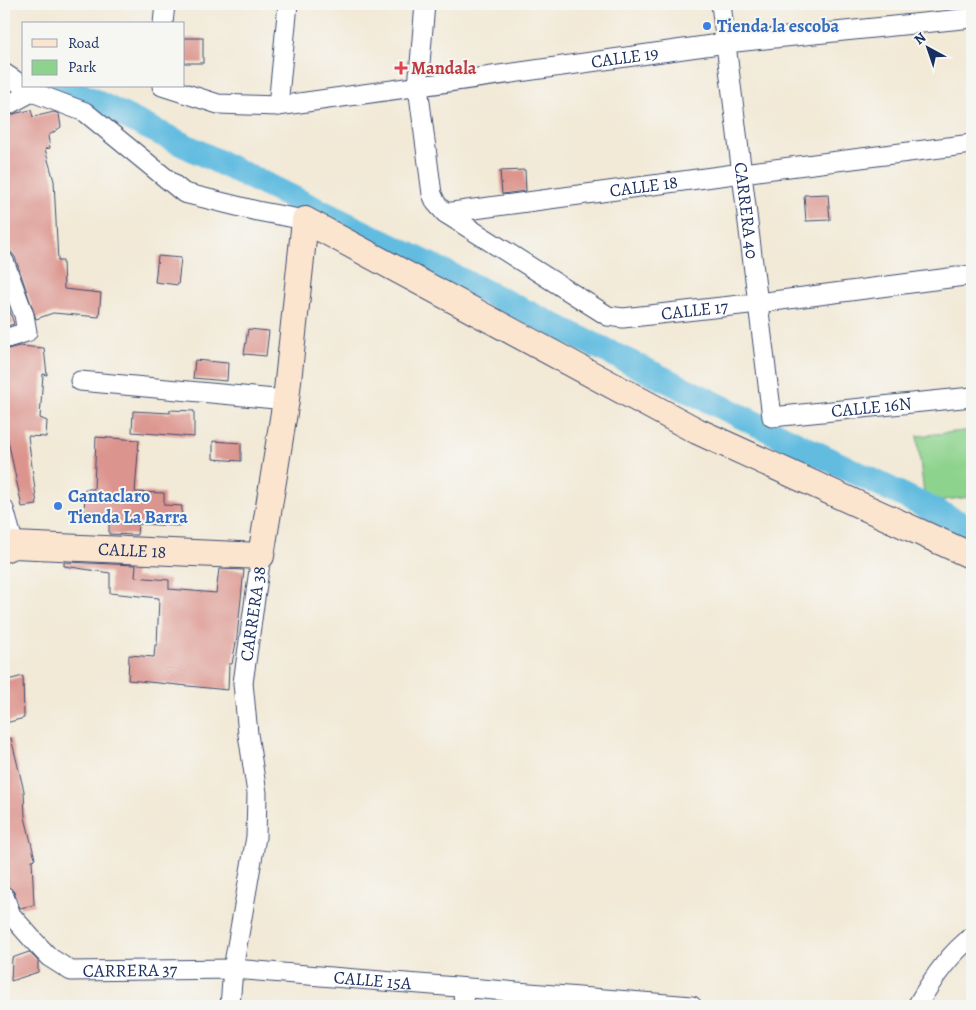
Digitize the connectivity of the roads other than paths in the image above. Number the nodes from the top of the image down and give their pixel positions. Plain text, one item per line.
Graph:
1 (165, 4) edge
2 (288, 4) edge
3 (425, 4) edge
4 (721, 4) edge
5 (972, 18) edge
6 (163, 22) edge
7 (726, 43) junction
8 (4, 73) edge
9 (22, 85) edge
10 (418, 86) junction
11 (26, 88) edge
12 (168, 88) edge
13 (32, 92) junction
14 (278, 106) junction
15 (4, 107) edge
16 (972, 144) edge
17 (742, 172) junction
18 (445, 213) junction
19 (305, 220) junction
20 (4, 260) edge
21 (972, 275) edge
22 (758, 303) junction
23 (4, 339) edge
24 (80, 381) dead end
25 (972, 397) edge
26 (286, 400) junction
27 (772, 417) joint
28 (4, 509) edge
29 (9, 547) edge
30 (261, 556) junction
31 (972, 556) edge
32 (4, 896) edge
33 (972, 937) edge
34 (233, 969) junction
35 (464, 997) edge
36 (568, 1001) edge
37 (230, 1006) edge
38 (683, 1006) edge
39 (917, 1006) edge

1 - 6 street
2 - 14 street
3 - 10 street
4 - 7 street, CARRERA 40
5 - 7 street, CALLE 19
7 - 10 street, CALLE 19
7 - 17 street, CARRERA 40
8 - 9 street
10 - 14 street, CALLE 19
10 - 18 street
11 - 13 street
12 - 14 street
13 - 15 street
13 - 19 street
16 - 17 street, CALLE 18
17 - 18 street, CALLE 18
17 - 22 street, CARRERA 40
18 - 22 street, CALLE 17
19 - 26 street, CARRERA 38
19 - 31 street
20 - 23 street
21 - 22 street, CALLE 17
22 - 27 street, CARRERA 40
24 - 26 street
25 - 27 street, CALLE 16N
26 - 30 street, CARRERA 38
28 - 29 street
29 - 30 street, CALLE 18
30 - 34 street, CARRERA 38
32 - 34 street, CARRERA 37
33 - 39 street
34 - 35 street, CALLE 15A
34 - 37 street, CARRERA 38
35 - 36 street, CALLE 15A
36 - 38 street, CALLE 15A

